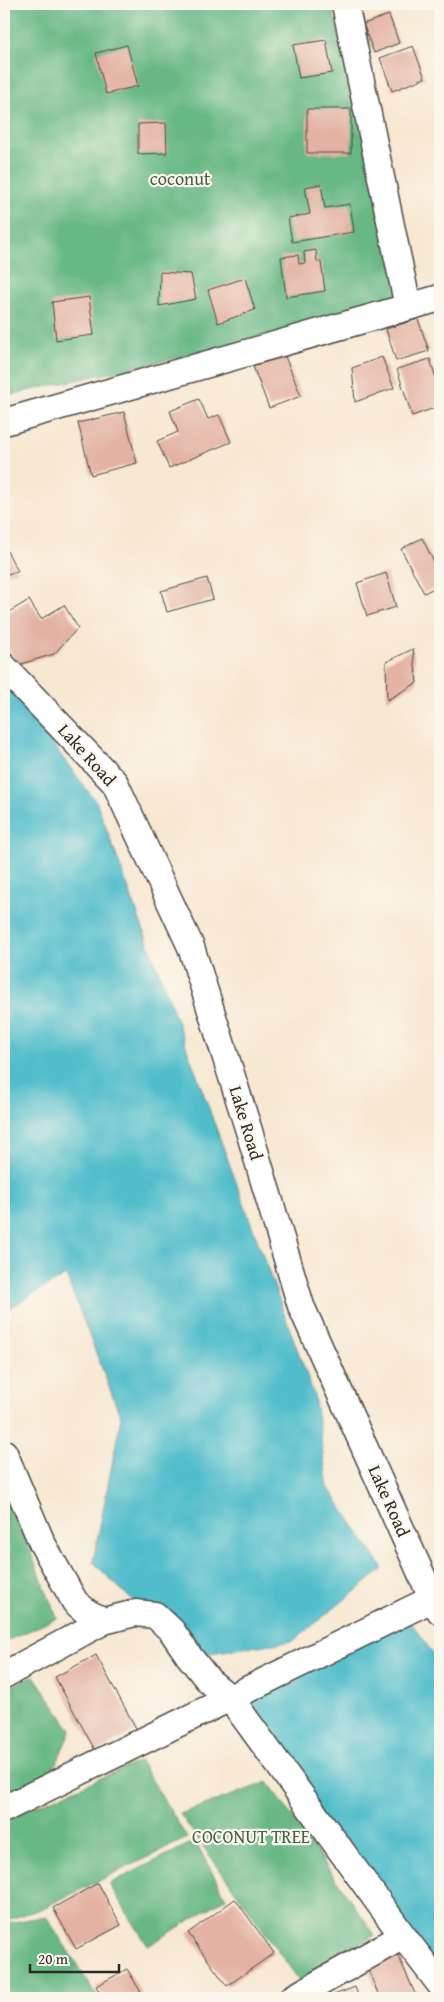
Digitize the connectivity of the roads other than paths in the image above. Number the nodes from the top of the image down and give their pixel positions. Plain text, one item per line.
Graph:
1 (345, 4) edge
2 (440, 298) edge
3 (408, 307) junction
4 (4, 422) edge
5 (4, 667) edge
6 (4, 1453) edge
7 (438, 1601) edge
8 (104, 1621) junction
9 (4, 1675) edge
10 (231, 1699) junction
11 (4, 1809) edge
12 (403, 1936) junction
13 (440, 1984) edge
14 (293, 1998) edge

1 - 3 street
2 - 3 street
3 - 4 street
5 - 7 street, Lake Road
6 - 8 street
7 - 10 street
8 - 9 street
8 - 10 street
10 - 11 street
10 - 12 street
12 - 13 street
12 - 14 street

